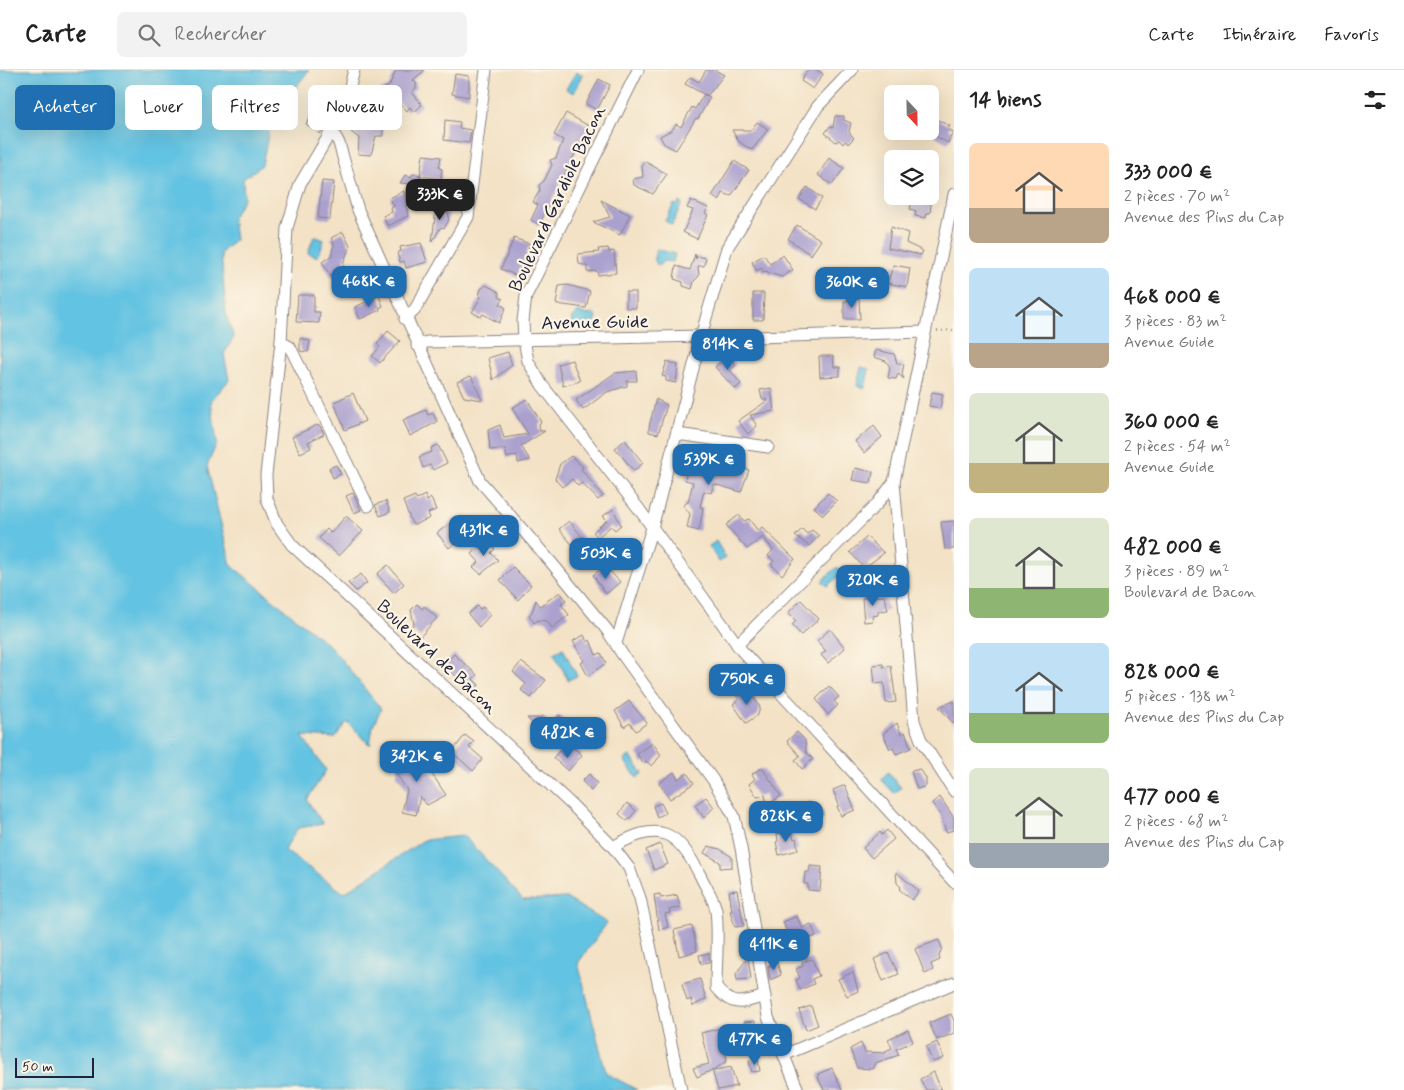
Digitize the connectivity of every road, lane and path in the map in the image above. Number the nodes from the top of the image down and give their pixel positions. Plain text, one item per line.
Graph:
1 (354, 70) edge
2 (486, 70) edge
3 (638, 70) edge
4 (852, 70) edge
5 (350, 85) edge
6 (332, 130) joint
7 (954, 194) edge
8 (405, 319) junction
9 (954, 330) edge
10 (925, 332) junction
11 (702, 336) junction
12 (524, 340) junction
13 (281, 342) junction
14 (417, 345) junction
15 (677, 434) junction
16 (768, 447) dead end
17 (894, 482) junction
18 (368, 506) dead end
19 (652, 528) junction
20 (616, 643) junction
21 (737, 645) junction
22 (954, 791) edge
23 (613, 846) junction
24 (954, 882) edge
25 (954, 983) edge
26 (765, 996) junction
27 (784, 1055) junction
28 (680, 1090) edge
29 (798, 1090) edge

1 - 5 street, Boulevard de Bacon
2 - 8 street
3 - 12 street, Boulevard Gardiole Bacon
4 - 11 street
6 - 8 street
6 - 13 street, Boulevard de Bacon
7 - 10 street
8 - 14 street
9 - 10 path
10 - 11 street, Avenue Guide
10 - 17 street
11 - 12 street, Avenue Guide
11 - 15 street
12 - 14 street, Avenue Guide
12 - 19 street, Boulevard Gardiole Bacon
13 - 18 street
13 - 23 street, Boulevard de Bacon
14 - 20 street
15 - 16 street
15 - 19 street
17 - 21 street
17 - 22 street
19 - 20 street
19 - 21 street, Boulevard Gardiole Bacon
20 - 26 street
21 - 24 street, Boulevard Gardiole Bacon
23 - 26 street
23 - 28 street, Boulevard de Bacon
25 - 27 street
26 - 27 street
27 - 29 street

